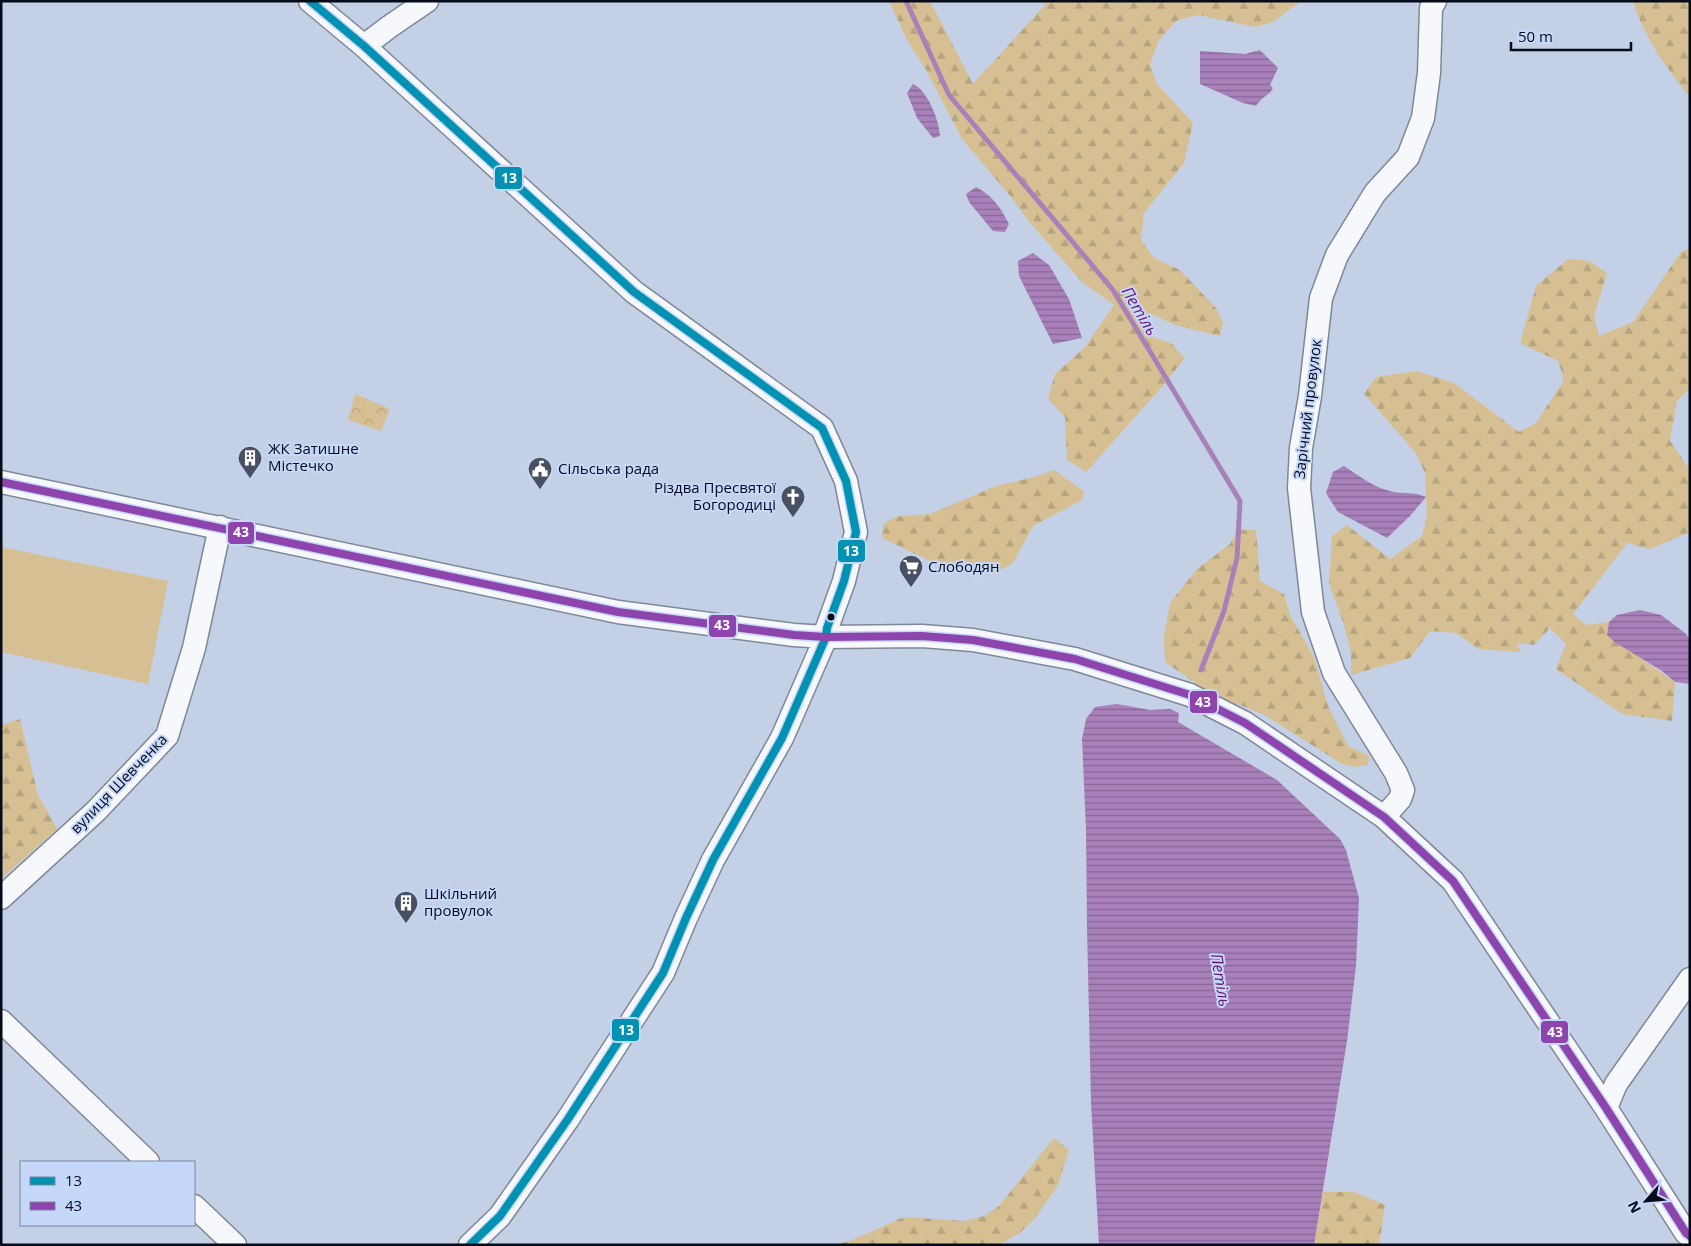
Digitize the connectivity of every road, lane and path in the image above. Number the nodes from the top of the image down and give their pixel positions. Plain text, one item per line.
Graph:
1 (310, 1) edge
2 (428, 1) edge
3 (1435, 1) edge
4 (364, 46) junction
5 (1, 482) edge
6 (220, 527) junction
7 (826, 637) junction
8 (1384, 817) junction
9 (1, 898) edge
10 (1690, 979) edge
11 (1, 1021) edge
12 (1606, 1108) junction
13 (147, 1161) edge
14 (195, 1207) edge
15 (1688, 1238) edge
16 (234, 1245) edge
17 (470, 1245) edge

1 - 4 street
2 - 4 street
3 - 8 street, Зарічний провулок
4 - 7 street
5 - 6 street
6 - 7 street
6 - 9 street, вулиця Шевченка
7 - 8 street
7 - 17 street
8 - 12 street
10 - 12 street
11 - 13 street
12 - 15 street
14 - 16 street

